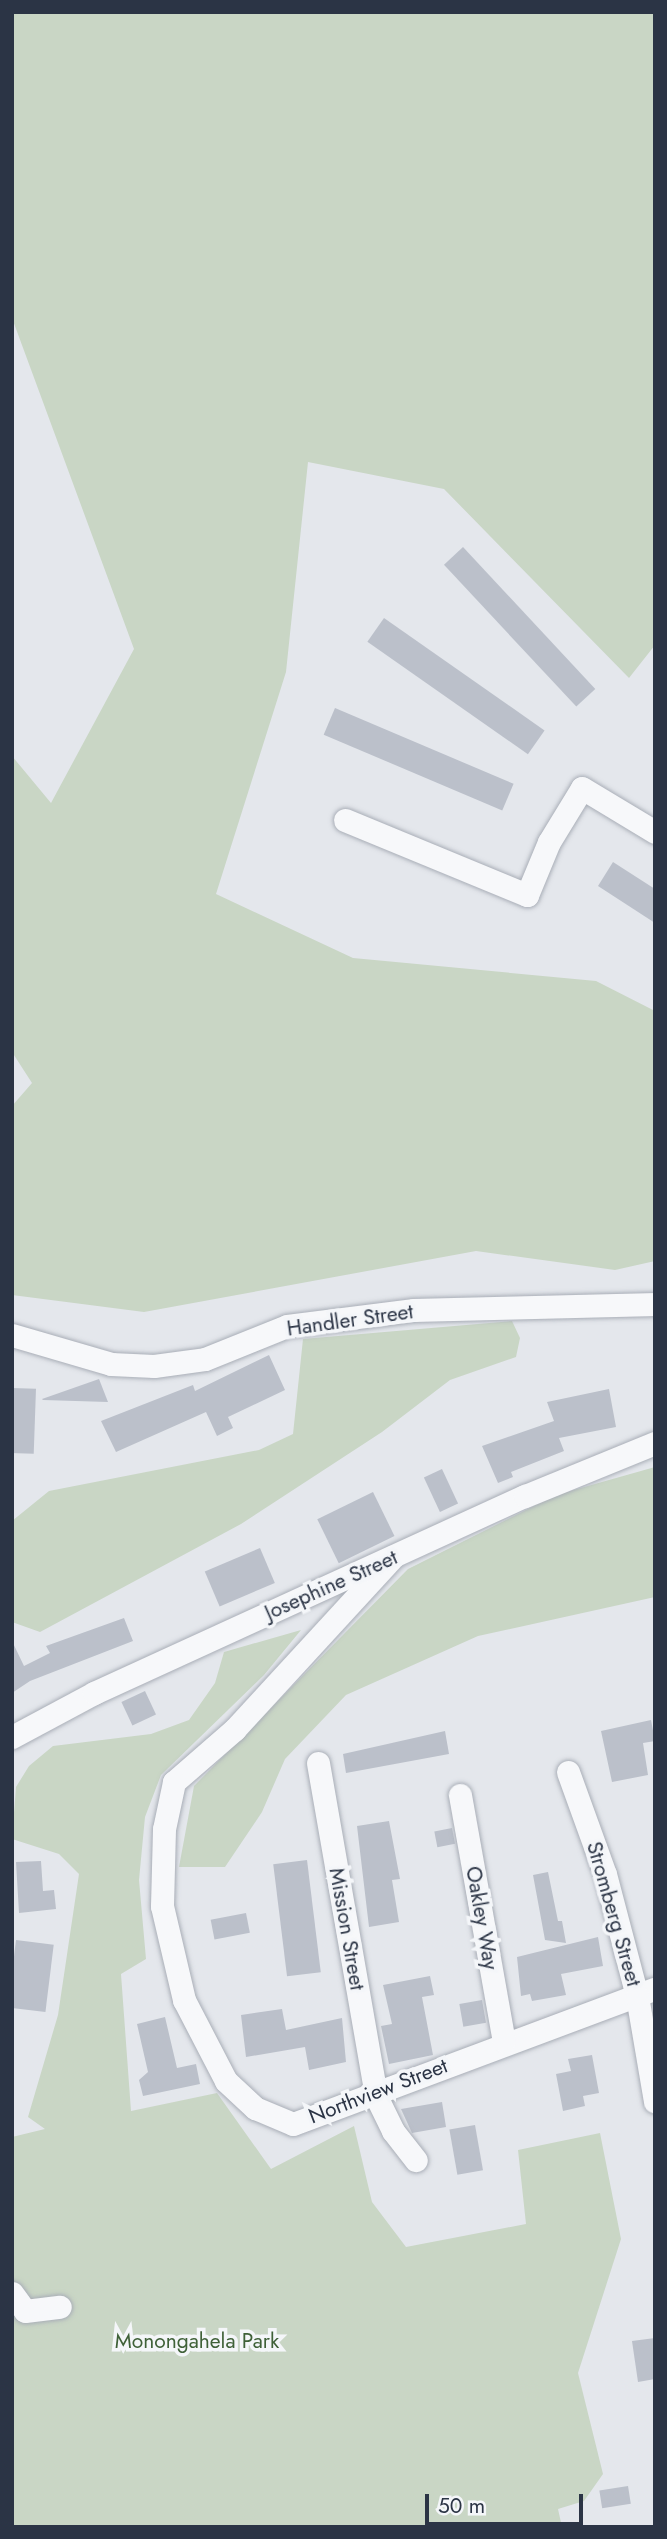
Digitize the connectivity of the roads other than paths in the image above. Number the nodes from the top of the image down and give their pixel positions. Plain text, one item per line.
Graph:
1 (345, 820) dead end
2 (655, 832) edge
3 (655, 1304) edge
4 (12, 1335) edge
5 (655, 1443) edge
6 (393, 1557) junction
7 (12, 1737) edge
8 (318, 1763) dead end
9 (568, 1772) dead end
10 (460, 1796) dead end
11 (646, 1992) edge
12 (504, 2041) junction
13 (376, 2095) junction
14 (655, 2101) edge
15 (415, 2160) dead end
16 (12, 2294) edge
17 (60, 2307) dead end

1 - 2 street
3 - 4 street, Handler Street
5 - 6 street, Josephine Street
6 - 7 street, Josephine Street
6 - 13 street, Northview Street
8 - 13 street, Mission Street
9 - 11 street, Stromberg Street
10 - 12 street, Oakley Way
11 - 12 street, Northview Street
11 - 14 street, Stromberg Street
12 - 13 street, Northview Street
13 - 15 street
16 - 17 street

